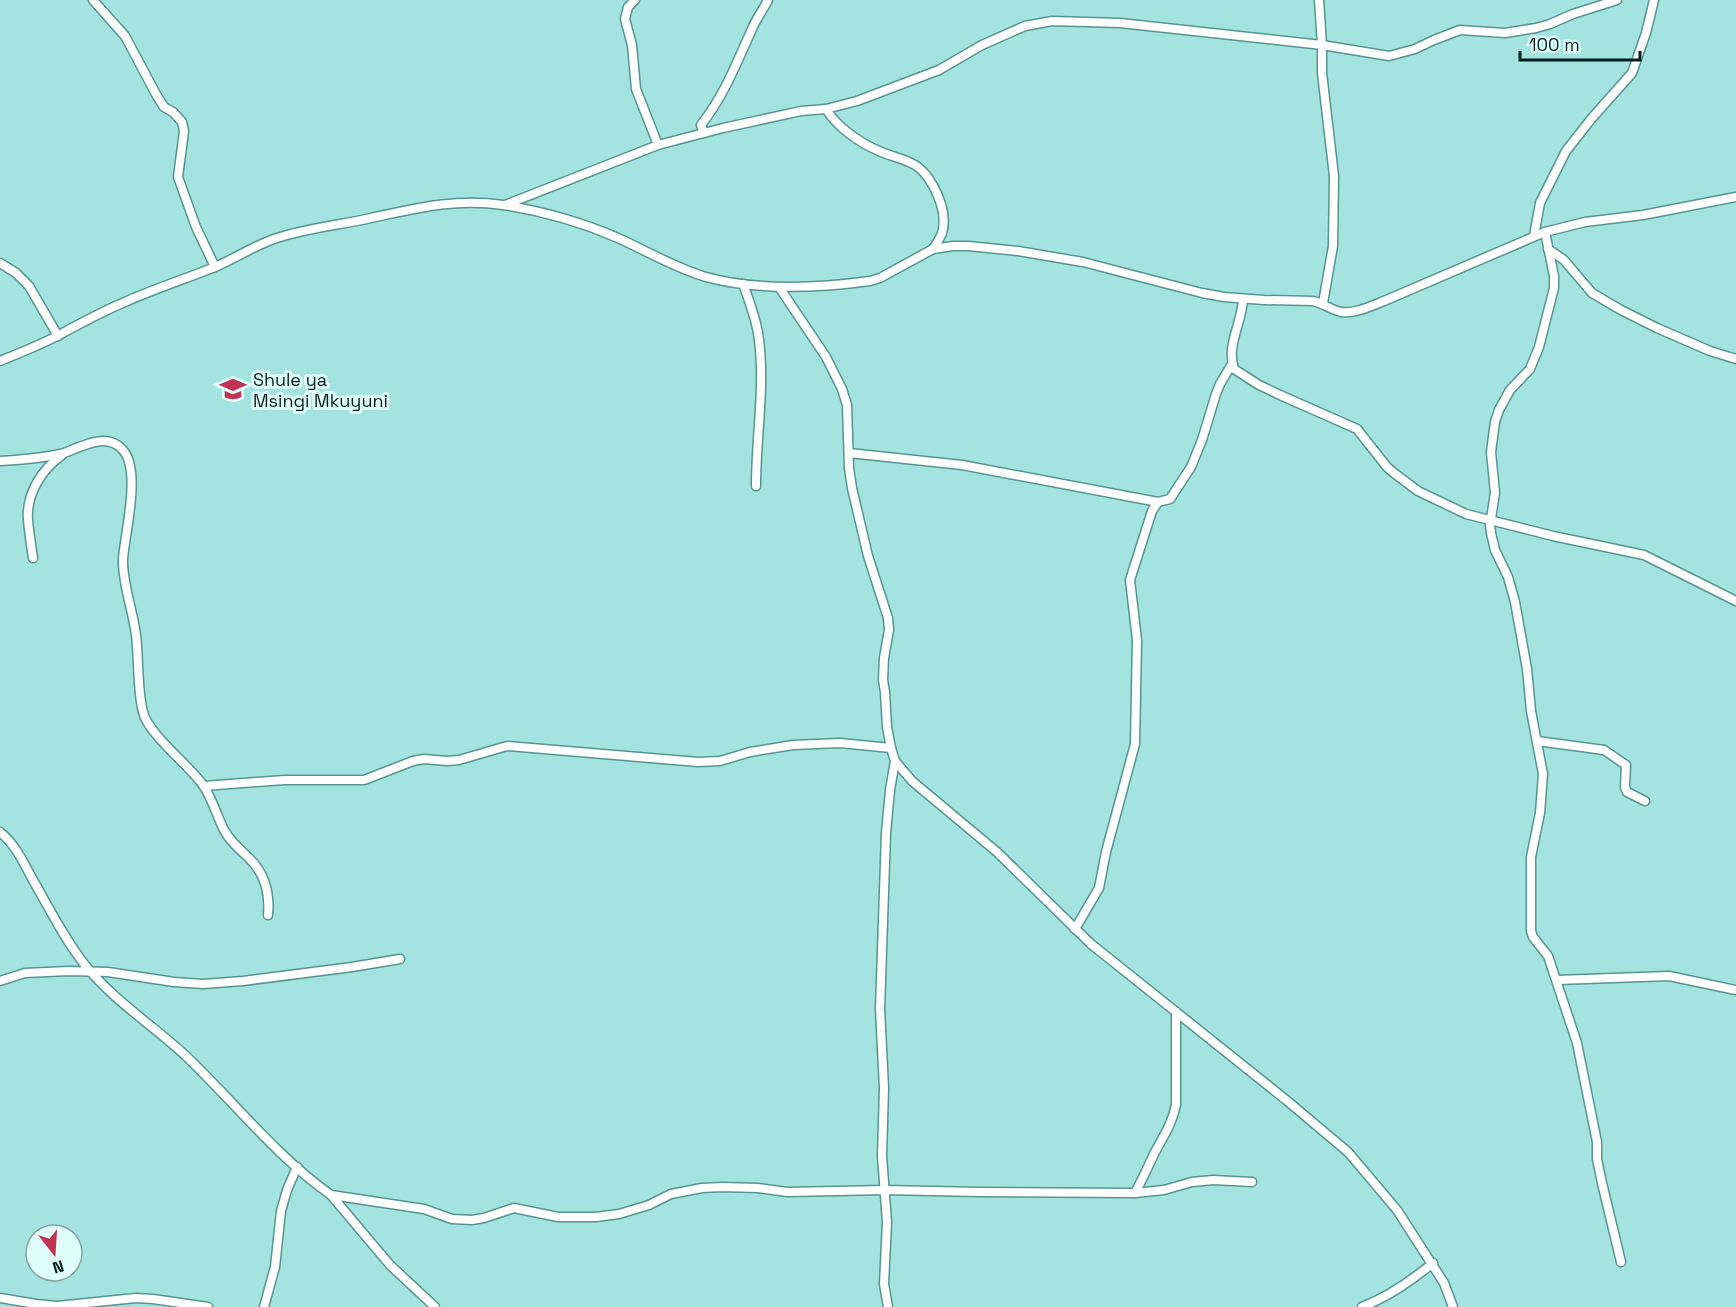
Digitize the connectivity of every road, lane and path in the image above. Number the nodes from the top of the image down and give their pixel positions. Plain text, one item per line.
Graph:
1 (93, 0) edge
2 (635, 0) edge
3 (768, 0) edge
4 (1319, 0) edge
5 (1617, 0) edge
6 (1654, 0) edge
7 (1322, 45) junction
8 (825, 109) junction
9 (704, 133) junction
10 (658, 145) junction
11 (1736, 197) edge
12 (504, 205) junction
13 (1545, 232) junction
14 (1534, 236) junction
15 (933, 249) junction
16 (1548, 249) junction
17 (0, 263) edge
18 (215, 267) junction
19 (743, 284) junction
20 (779, 287) junction
21 (1243, 299) junction
22 (1323, 303) junction
23 (58, 336) junction
24 (1736, 358) edge
25 (0, 361) edge
26 (1232, 364) junction
27 (65, 453) junction
28 (849, 453) junction
29 (0, 462) edge
30 (756, 486) dead end
31 (1158, 502) junction
32 (1491, 520) junction
33 (33, 558) dead end
34 (1736, 601) edge
35 (1537, 741) junction
36 (891, 748) junction
37 (895, 761) junction
38 (204, 786) junction
39 (1645, 801) dead end
40 (0, 832) edge
41 (268, 915) dead end
42 (1075, 929) junction
43 (400, 959) dead end
44 (91, 972) junction
45 (1557, 980) junction
46 (0, 981) edge
47 (1736, 990) edge
48 (1176, 1012) junction
49 (297, 1167) junction
50 (1252, 1182) dead end
51 (885, 1190) junction
52 (1135, 1193) junction
53 (331, 1195) junction
54 (1621, 1262) dead end
55 (1432, 1263) junction
56 (0, 1298) edge
57 (69, 1306) edge
58 (208, 1307) edge
59 (264, 1307) edge
60 (435, 1307) edge
61 (888, 1307) edge
62 (1362, 1307) edge
63 (1453, 1307) edge

1 - 18 street
2 - 10 street
3 - 9 street
4 - 7 street
5 - 7 street
6 - 14 street
7 - 8 street
7 - 22 street
8 - 9 street
8 - 15 street
9 - 10 street
10 - 12 street
11 - 13 street
12 - 18 street
12 - 19 street
13 - 14 street
13 - 16 street
14 - 22 street
15 - 20 street
15 - 21 street
16 - 24 street
16 - 32 street
17 - 23 street
18 - 23 street
19 - 20 street
19 - 30 street
20 - 28 street
21 - 22 street
21 - 26 street
23 - 25 street
26 - 31 street
26 - 32 street
27 - 29 street
27 - 33 street
27 - 38 street
28 - 31 street
28 - 36 street
31 - 42 street
32 - 34 street
32 - 35 street
35 - 39 street
35 - 45 street
36 - 37 street
36 - 38 street
37 - 42 street
37 - 51 street
38 - 41 street
40 - 44 street
42 - 48 street
43 - 44 street
44 - 46 street
44 - 49 street
45 - 47 street
45 - 54 street
48 - 52 street
48 - 55 street
49 - 53 street
49 - 59 street
50 - 52 street
51 - 52 street
51 - 53 street
51 - 61 street
53 - 60 street
55 - 62 street
55 - 63 street
56 - 57 street
57 - 58 street

